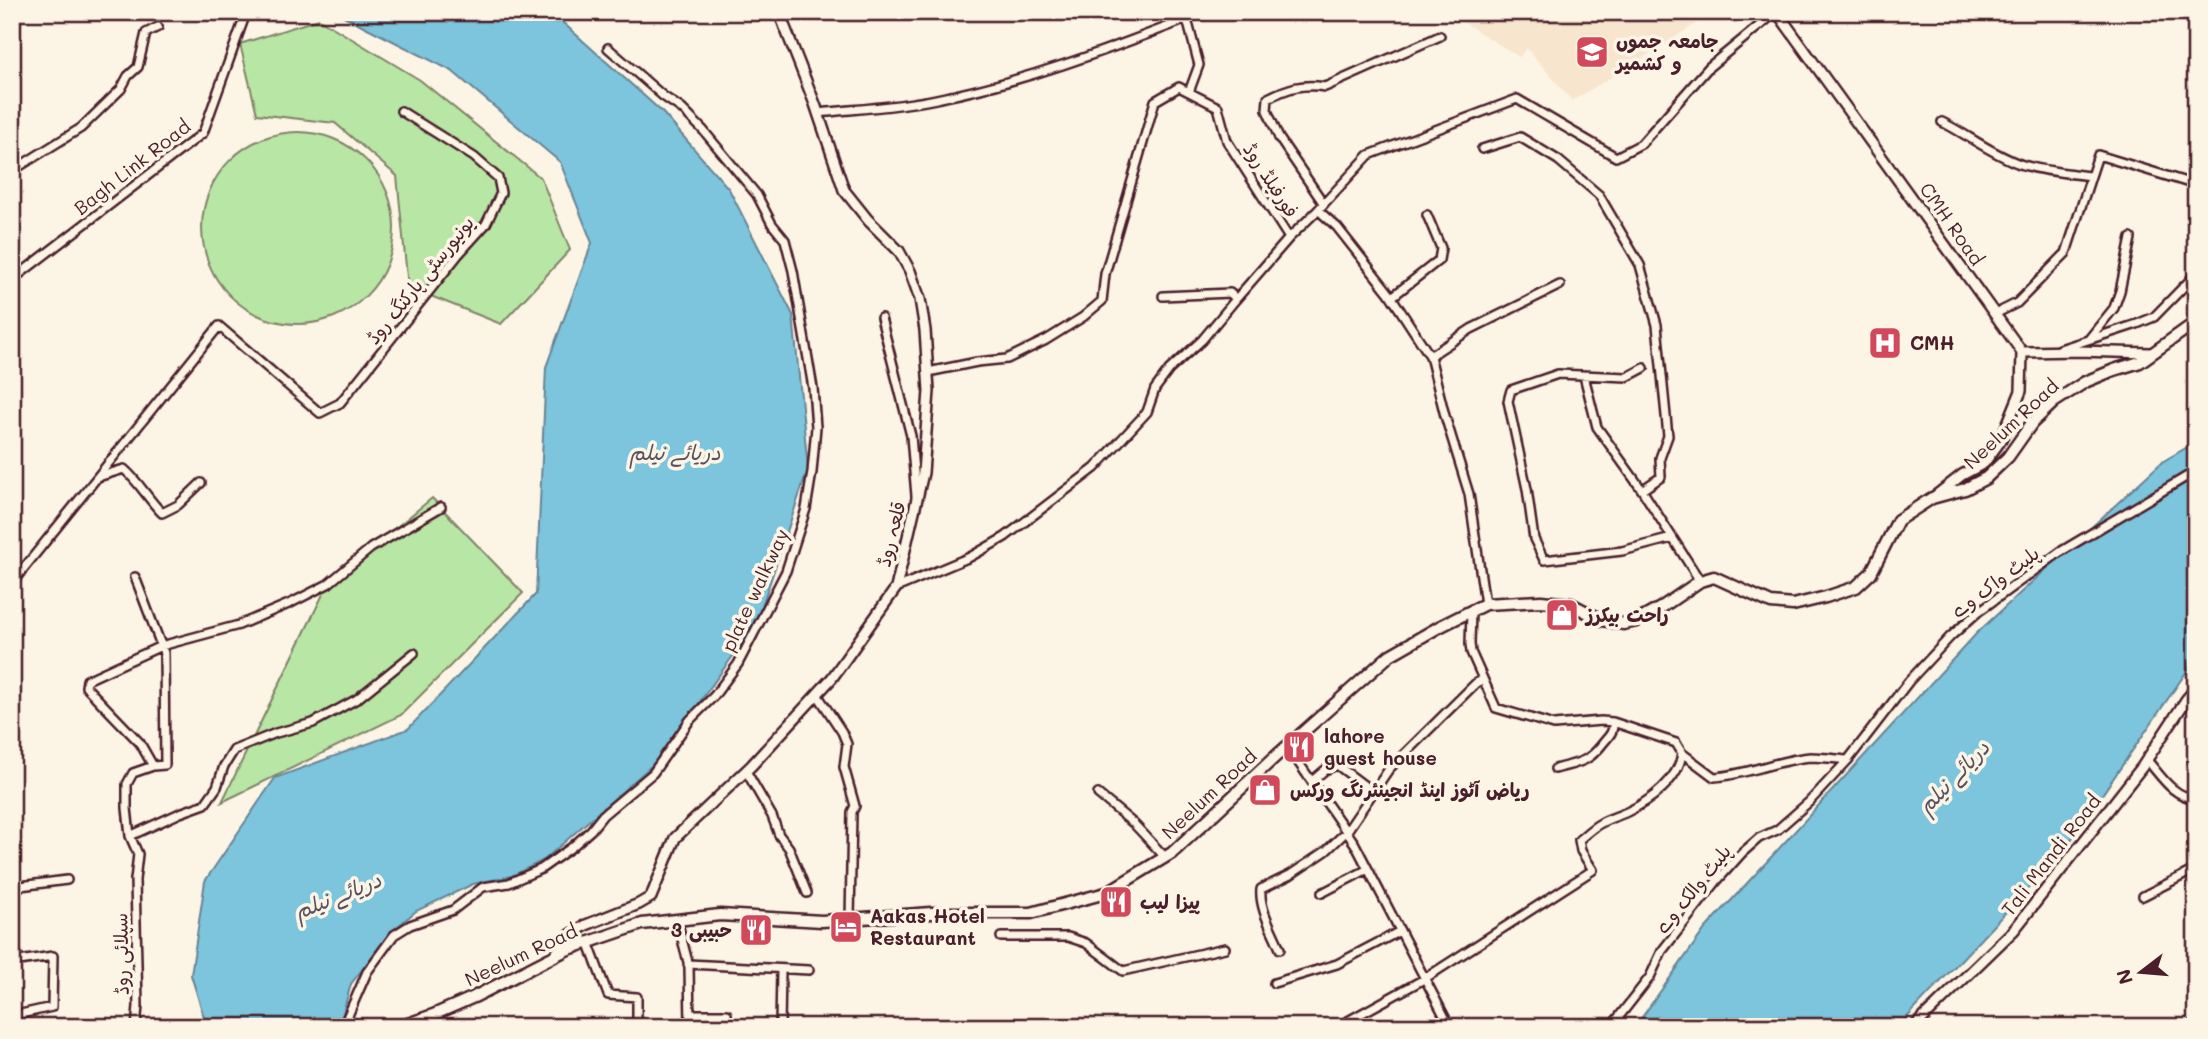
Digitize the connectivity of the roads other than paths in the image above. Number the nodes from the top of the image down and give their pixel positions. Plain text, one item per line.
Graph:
1 (243, 12) edge
2 (779, 12) edge
3 (1199, 12) edge
4 (1777, 12) edge
5 (1187, 19) junction
6 (158, 27) dead end
7 (1440, 36) dead end
8 (608, 48) dead end
9 (1189, 92) junction
10 (401, 111) dead end
11 (818, 113) junction
12 (1942, 122) dead end
13 (1482, 149) dead end
14 (12, 171) edge
15 (2090, 176) junction
16 (2196, 185) edge
17 (1321, 207) junction
18 (1427, 215) dead end
19 (1290, 238) junction
20 (2132, 239) dead end
21 (2196, 274) edge
22 (12, 281) edge
23 (1559, 285) dead end
24 (1163, 296) dead end
25 (1392, 297) junction
26 (1236, 299) junction
27 (1994, 314) junction
28 (881, 318) dead end
29 (2196, 322) edge
30 (2088, 340) junction
31 (2053, 351) junction
32 (2022, 352) junction
33 (2150, 354) junction
34 (1430, 356) junction
35 (1644, 368) dead end
36 (928, 372) junction
37 (1584, 376) junction
38 (2196, 471) edge
39 (97, 477) junction
40 (201, 483) dead end
41 (1642, 490) junction
42 (1932, 498) junction
43 (917, 500) junction
44 (441, 507) dead end
45 (1672, 538) junction
46 (135, 577) dead end
47 (1700, 582) junction
48 (12, 583) edge
49 (896, 588) junction
50 (1485, 604) junction
51 (1471, 611) junction
52 (161, 646) junction
53 (414, 653) dead end
54 (1483, 680) junction
55 (2196, 688) edge
56 (817, 694) junction
57 (1613, 722) junction
58 (1287, 746) junction
59 (1682, 753) junction
60 (1848, 760) junction
61 (2147, 760) junction
62 (153, 766) junction
63 (1555, 769) dead end
64 (746, 771) junction
65 (1312, 780) junction
66 (1373, 792) junction
67 (1098, 794) dead end
68 (2196, 799) edge
69 (1347, 831) junction
70 (130, 836) junction
71 (1165, 857) junction
72 (1368, 869) junction
73 (2196, 869) edge
74 (67, 880) dead end
75 (12, 887) edge
76 (807, 893) dead end
77 (1322, 893) dead end
78 (2143, 896) dead end
79 (850, 919) junction
80 (677, 920) junction
81 (1400, 931) junction
82 (1001, 937) dead end
83 (587, 942) junction
84 (1225, 948) dead end
85 (1280, 949) dead end
86 (554, 956) junction
87 (12, 962) edge
88 (688, 964) junction
89 (781, 969) junction
90 (809, 970) dead end
91 (1424, 979) junction
92 (1274, 983) dead end
93 (690, 1013) junction
94 (12, 1016) edge
95 (2196, 1023) edge
96 (136, 1027) edge
97 (342, 1027) edge
98 (398, 1027) edge
99 (637, 1027) edge
100 (690, 1027) edge
101 (727, 1027) edge
102 (780, 1027) edge
103 (1337, 1027) edge
104 (1450, 1027) edge
105 (1611, 1027) edge
106 (1914, 1027) edge
107 (2191, 1027) edge

1 - 22 street, Bagh Link Road
2 - 11 street, قلعہ روڈ
3 - 5 street
4 - 17 street
4 - 27 street, CMH Road
5 - 9 street
5 - 11 street
6 - 14 street
7 - 17 street
8 - 97 street, plate walkway
9 - 19 street, فورفیلڈ روڈ
9 - 36 street
10 - 39 street, یونیورسٹی پارکنگ روڈ
11 - 36 street, قلعہ روڈ
12 - 15 street
13 - 41 street
15 - 16 street
15 - 27 street
17 - 19 street, فورفیلڈ روڈ
17 - 25 street, فورفیلڈ روڈ
18 - 25 street
19 - 26 street
20 - 30 street
21 - 30 street
23 - 34 street
24 - 26 street
25 - 34 street, فورفیلڈ روڈ
26 - 49 street
27 - 32 street, CMH Road
28 - 43 street
29 - 33 main road, Neelum Road
30 - 31 street
31 - 32 street
31 - 33 street
32 - 42 street
33 - 42 main road, Neelum Road
34 - 50 street, فورفیلڈ روڈ
35 - 37 street
36 - 43 street, قلعہ روڈ
37 - 41 street
37 - 45 street
38 - 60 street, پلیٹ واک وے
39 - 40 street
39 - 48 street
41 - 45 street
42 - 47 main road, Neelum Road
43 - 49 street, قلعہ روڈ
44 - 52 street
45 - 47 street
46 - 52 street
47 - 50 main road, Neelum Road
49 - 56 street, قلعہ روڈ
50 - 51 main road, Neelum Road
51 - 54 street
51 - 58 main road, Neelum Road
52 - 62 street
52 - 62 street
53 - 70 street
54 - 57 street
54 - 66 street
55 - 61 street, Tali Mandi Road
56 - 64 street, قلعہ روڈ
56 - 79 street
57 - 59 street
57 - 63 street
58 - 65 street
58 - 71 main road, Neelum Road
59 - 60 street
59 - 91 street
60 - 105 street, پلیٹ والک وے
61 - 68 street
61 - 106 street, Tali Mandi Road
62 - 70 street, سپلائی روڈ
64 - 76 street
64 - 86 street, قلعہ روڈ
65 - 66 street
65 - 69 street
66 - 69 street
67 - 71 street
69 - 72 street
69 - 85 street
70 - 96 street, سپلائی روڈ
71 - 79 main road, Neelum Road
72 - 77 street
72 - 81 street
73 - 78 street
74 - 75 street
79 - 80 main road, Neelum Road
80 - 83 main road, Neelum Road
80 - 88 street
81 - 91 street
81 - 92 street
82 - 84 street
83 - 86 main road, Neelum Road
83 - 99 street
86 - 98 main road, Neelum Road
87 - 94 street
88 - 89 street
88 - 93 street
89 - 90 street
89 - 102 street
91 - 103 street
91 - 104 street
93 - 100 street
93 - 101 street
95 - 107 street

